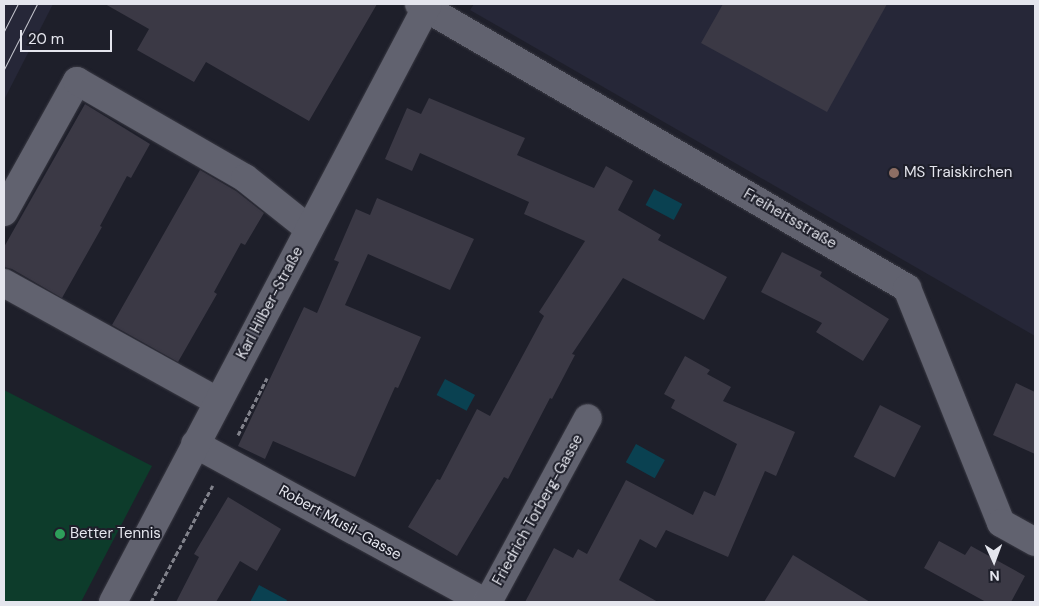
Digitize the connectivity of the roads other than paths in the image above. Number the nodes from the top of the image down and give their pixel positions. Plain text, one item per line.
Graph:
1 (425, 5) edge
2 (4, 212) edge
3 (309, 229) junction
4 (4, 283) edge
5 (217, 401) junction
6 (588, 418) dead end
7 (195, 444) junction
8 (1035, 542) edge
9 (113, 602) edge
10 (486, 602) edge

1 - 3 street, Karl Hilber-Straße
1 - 8 street, Freiheitsstraße
2 - 3 street
3 - 5 street, Karl Hilber-Straße
4 - 5 street
5 - 7 street, Karl Hilber-Straße
6 - 10 street, Friedrich Torberg-Gasse
7 - 9 street, Karl Hilber-Straße
7 - 10 street, Robert Musil-Gasse

